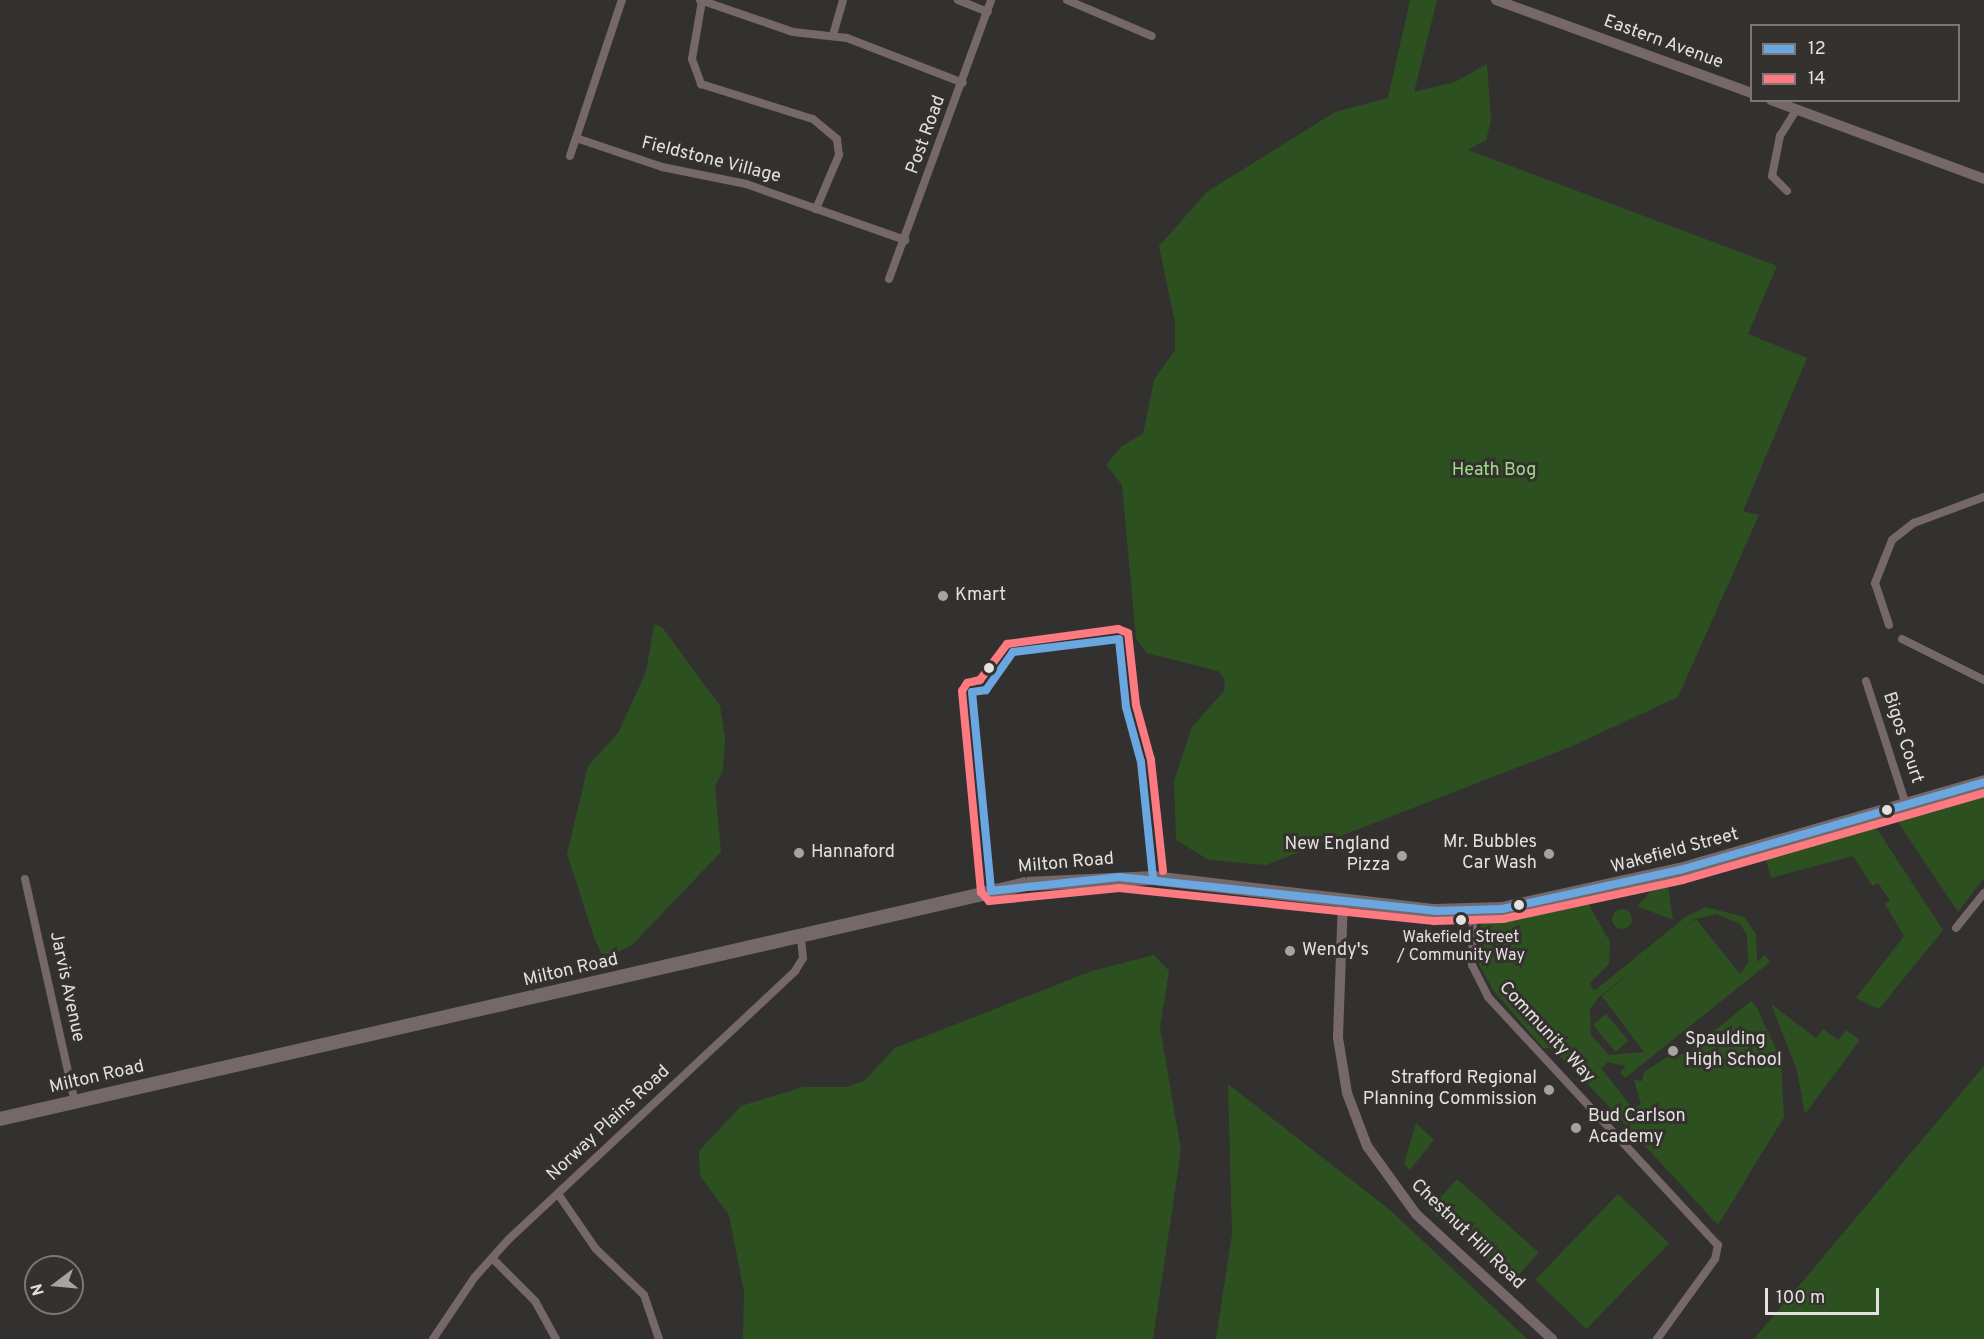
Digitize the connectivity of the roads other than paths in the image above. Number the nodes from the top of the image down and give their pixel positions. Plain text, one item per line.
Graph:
1 (622, 0) edge
2 (701, 0) edge
3 (843, 0) edge
4 (958, 0) edge
5 (991, 0) edge
6 (1067, 0) edge
7 (1496, 0) edge
8 (988, 12) junction
9 (833, 34) junction
10 (1152, 36) dead end
11 (963, 83) junction
12 (1750, 92) edge
13 (1776, 102) edge
14 (1796, 110) junction
15 (576, 138) junction
16 (570, 156) dead end
17 (1984, 179) edge
18 (1787, 191) dead end
19 (816, 209) junction
20 (905, 240) junction
21 (889, 279) dead end
22 (1984, 497) edge
23 (1889, 625) dead end
24 (1902, 639) dead end
25 (1984, 680) edge
26 (1866, 681) dead end
27 (1984, 782) edge
28 (1906, 805) junction
29 (1153, 878) joint
30 (25, 879) dead end
31 (1984, 893) edge
32 (1343, 900) junction
33 (1473, 911) junction
34 (1956, 928) dead end
35 (801, 938) junction
36 (75, 1102) junction
37 (0, 1119) edge
38 (558, 1194) junction
39 (492, 1258) junction
40 (434, 1339) edge
41 (556, 1339) edge
42 (659, 1339) edge
43 (1552, 1339) edge
44 (1657, 1339) edge

1 - 15 street
2 - 9 street
2 - 19 street
3 - 9 street
4 - 8 street
5 - 8 street, Post Road
6 - 10 street
7 - 12 street, Eastern Avenue
8 - 11 street, Post Road
9 - 11 street
11 - 20 street, Post Road
13 - 14 street
14 - 17 street
14 - 18 street
15 - 16 street
15 - 19 street, Fieldstone Village
19 - 20 street, Fieldstone Village
20 - 21 street, Post Road
22 - 23 street
24 - 25 street
26 - 28 street, Bigos Court
27 - 28 main road, Wakefield Street
28 - 33 main road, Wakefield Street
29 - 32 main road, Wakefield Street
29 - 35 main road, Milton Road
30 - 36 street, Jarvis Avenue
31 - 34 street
32 - 33 main road, Wakefield Street
32 - 43 street, Chestnut Hill Road
33 - 44 street, Community Way
35 - 36 main road, Milton Road
35 - 38 street, Norway Plains Road
36 - 37 main road, Milton Road
38 - 39 street, Norway Plains Road
38 - 42 street
39 - 40 street, Norway Plains Road
39 - 41 street

